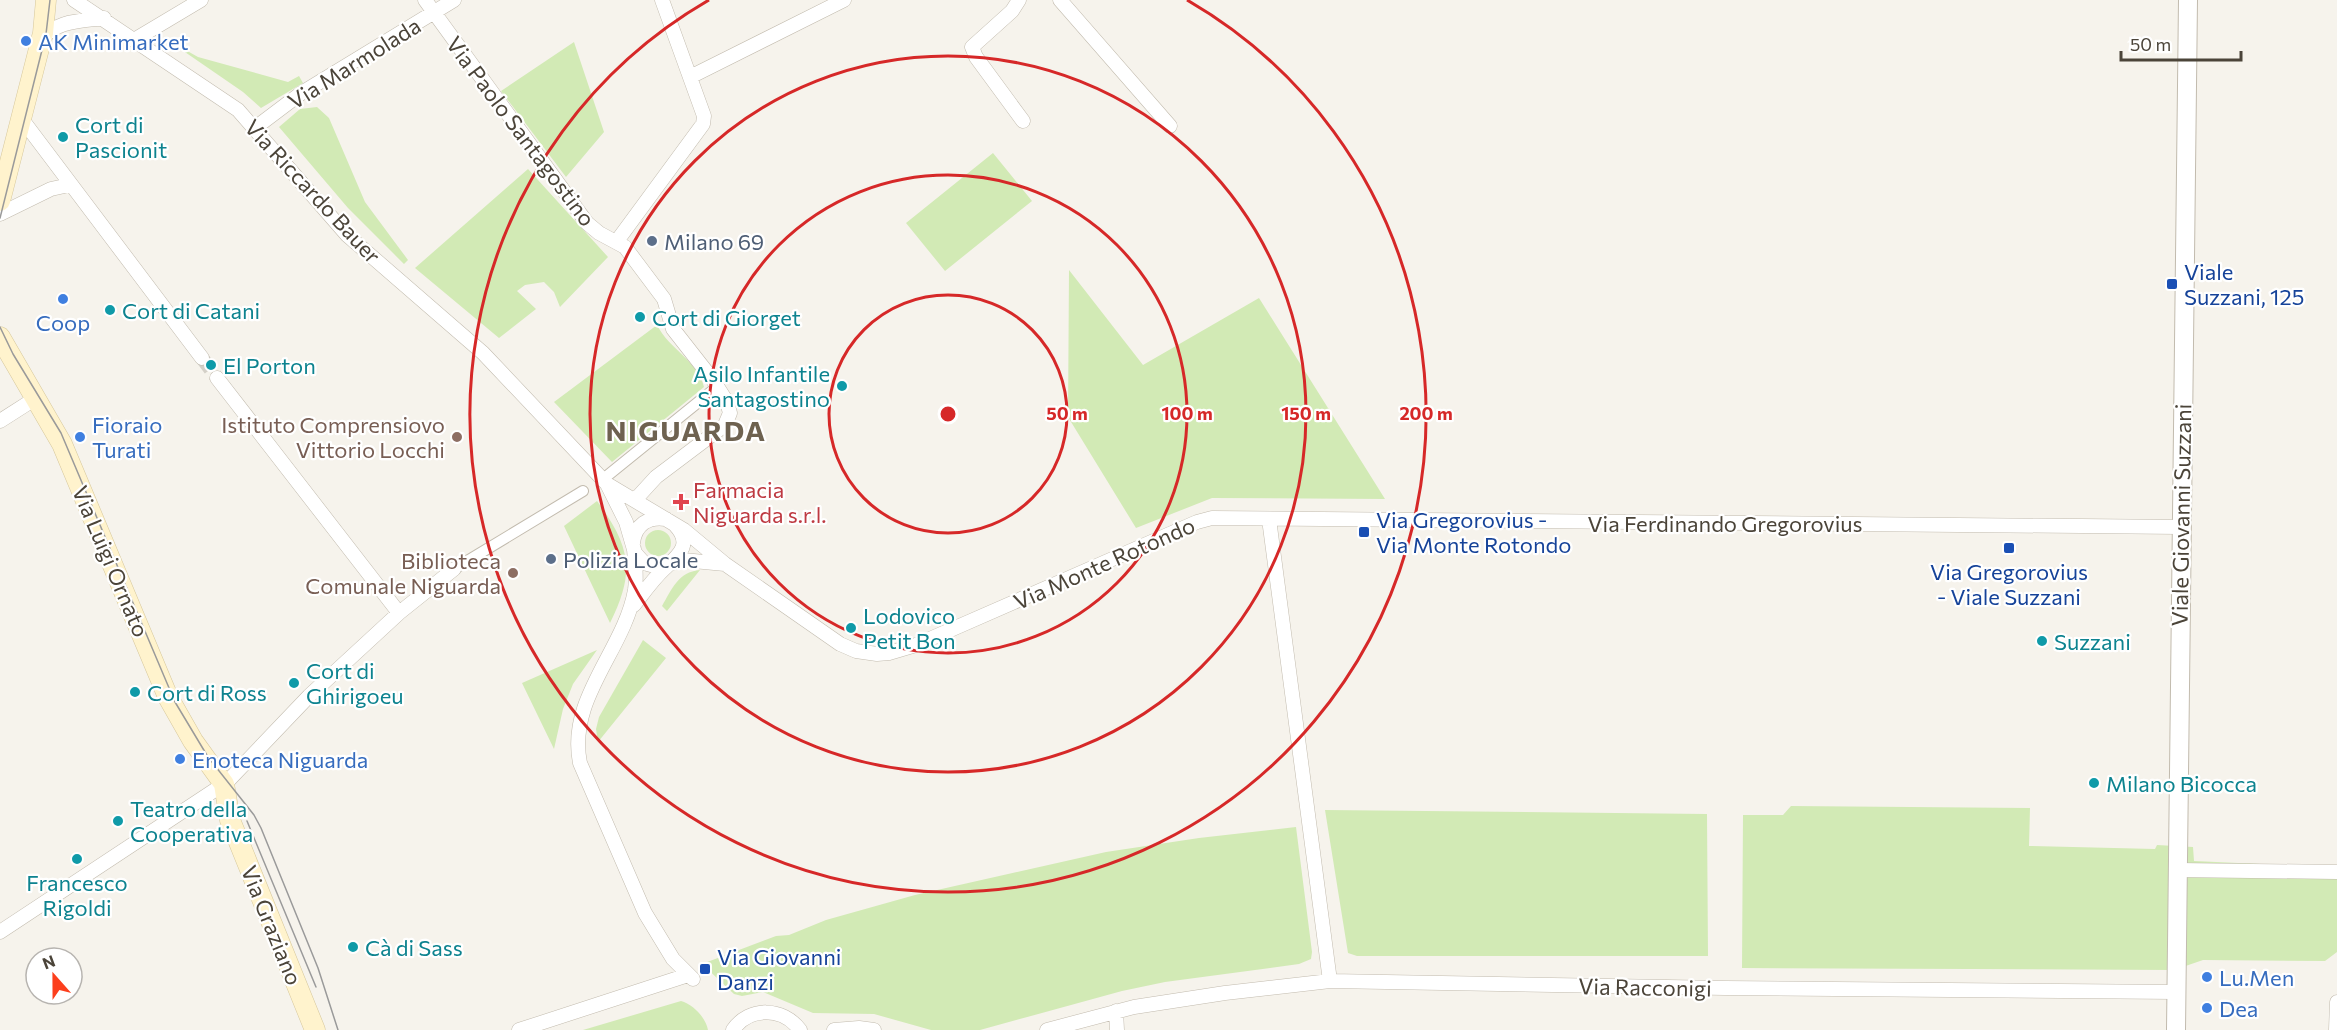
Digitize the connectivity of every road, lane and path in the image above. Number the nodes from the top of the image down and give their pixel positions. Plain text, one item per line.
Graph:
1 (46, 0) edge
2 (74, 0) edge
3 (201, 0) edge
4 (425, 0) edge
5 (454, 0) edge
6 (662, 0) edge
7 (844, 0) edge
8 (1019, 0) edge
9 (1060, 0) edge
10 (2188, 0) edge
11 (433, 13) junction
12 (104, 18) junction
13 (134, 40) junction
14 (40, 43) junction
15 (690, 77) junction
16 (21, 118) junction
17 (1023, 121) dead end
18 (1170, 126) dead end
19 (255, 128) junction
20 (69, 185) junction
21 (0, 201) edge
22 (0, 214) edge
23 (617, 241) junction
24 (0, 337) edge
25 (202, 358) tunnel mouth
26 (217, 378) tunnel mouth
27 (715, 389) junction
28 (36, 398) junction
29 (0, 421) edge
30 (604, 482) junction
31 (583, 491) dead end
32 (635, 500) junction
33 (1269, 519) junction
34 (670, 521) junction
35 (2180, 527) junction
36 (634, 547) junction
37 (670, 564) junction
38 (725, 564) junction
39 (454, 569) joint
40 (629, 611) junction
41 (399, 613) junction
42 (224, 784) junction
43 (2178, 870) junction
44 (2337, 872) edge
45 (0, 932) edge
46 (1330, 981) junction
47 (2176, 992) junction
48 (2337, 1002) edge
49 (1116, 1011) junction
50 (312, 1029) edge
51 (519, 1030) edge
52 (733, 1030) edge
53 (800, 1030) edge
54 (834, 1030) edge
55 (874, 1030) edge
56 (1047, 1030) edge
57 (1116, 1030) edge
58 (2176, 1030) edge
59 (2336, 1030) edge

1 - 14 main road
2 - 12 street, Via Riccardo Bauer
3 - 13 street
4 - 11 street, Via Paolo Santagostino
5 - 11 street, Via Marmolada
6 - 15 street
7 - 15 street
8 - 17 street
9 - 18 street
10 - 35 street, Viale Giovanni Suzzani
11 - 19 street, Via Marmolada
11 - 23 street, Via Paolo Santagostino
12 - 13 street, Via Riccardo Bauer
12 - 14 street
13 - 19 street, Via Riccardo Bauer
14 - 16 main road
15 - 23 street
16 - 20 street
16 - 21 main road
19 - 30 street, Via Riccardo Bauer
20 - 22 street
20 - 25 street
23 - 27 street, Via Paolo Santagostino
24 - 28 main road, Via Luigi Ornato
26 - 41 street
27 - 30 street
27 - 32 street, Via Paolo Santagostino
28 - 29 street
28 - 42 main road, Via Luigi Ornato
30 - 32 street, Via Monte Rotondo
30 - 36 street
31 - 39 street
32 - 34 street, Via Monte Rotondo
33 - 35 street, Via Ferdinando Gregorovius
33 - 38 street, Via Monte Rotondo
33 - 46 street
34 - 36 street
34 - 37 street
34 - 38 street, Via Monte Rotondo
35 - 43 street, Viale Giovanni Suzzani
36 - 37 street, Via Monte Rotondo
36 - 40 street
37 - 38 street, Via Monte Rotondo
37 - 40 street
39 - 41 street
40 - 51 street
41 - 42 street
42 - 45 street
42 - 50 main road, Via Graziano
43 - 44 street
43 - 47 street, Viale Giovanni Suzzani
46 - 47 street, Via Racconigi
46 - 49 street, Via Racconigi
47 - 58 street, Viale Giovanni Suzzani
48 - 59 street
49 - 56 street, Via Racconigi
49 - 57 street
52 - 53 street
54 - 55 street

